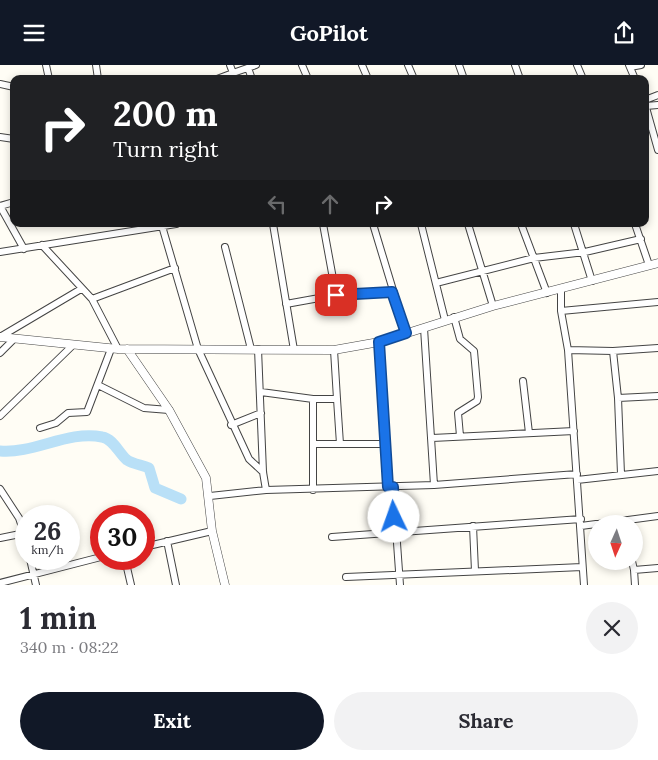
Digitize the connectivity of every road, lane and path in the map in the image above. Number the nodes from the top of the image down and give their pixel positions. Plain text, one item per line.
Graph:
1 (230, 65) edge
2 (256, 65) edge
3 (641, 65) edge
4 (630, 66) edge
5 (248, 68) junction
6 (234, 73) junction
7 (228, 75) edge
8 (251, 75) edge
9 (649, 117) edge
10 (657, 146) edge
11 (0, 206) edge
12 (10, 224) edge
13 (12, 227) edge
14 (151, 227) edge
15 (157, 227) edge
16 (273, 227) edge
17 (324, 227) edge
18 (374, 227) edge
19 (422, 227) edge
20 (469, 227) edge
21 (522, 227) edge
22 (575, 227) edge
23 (636, 227) edge
24 (641, 239) junction
25 (42, 245) junction
26 (225, 247) dead end
27 (24, 249) junction
28 (0, 252) edge
29 (585, 253) junction
30 (534, 258) junction
31 (658, 263) edge
32 (649, 265) junction
33 (175, 269) junction
34 (482, 270) junction
35 (592, 281) junction
36 (436, 283) junction
37 (82, 289) junction
38 (561, 290) junction
39 (392, 292) junction
40 (547, 293) junction
41 (336, 295) junction
42 (92, 299) junction
43 (658, 302) edge
44 (286, 305) junction
45 (493, 306) junction
46 (561, 311) junction
47 (454, 317) junction
48 (446, 320) junction
49 (424, 328) junction
50 (406, 333) junction
51 (0, 337) edge
52 (14, 339) junction
53 (379, 342) junction
54 (73, 345) junction
55 (658, 348) edge
56 (119, 349) junction
57 (198, 349) junction
58 (254, 349) junction
59 (334, 350) junction
60 (568, 350) junction
61 (294, 351) junction
62 (613, 351) junction
63 (0, 353) edge
64 (523, 381) dead end
65 (98, 385) junction
66 (261, 392) junction
67 (658, 396) edge
68 (618, 398) junction
69 (313, 399) junction
70 (337, 399) junction
71 (169, 410) junction
72 (261, 413) junction
73 (0, 415) edge
74 (231, 425) junction
75 (40, 427) dead end
76 (574, 431) junction
77 (529, 433) junction
78 (460, 436) junction
79 (432, 438) junction
80 (313, 444) junction
81 (340, 444) junction
82 (385, 444) junction
83 (658, 471) edge
84 (263, 472) junction
85 (621, 474) junction
86 (577, 477) junction
87 (434, 485) junction
88 (390, 487) junction
89 (0, 489) edge
90 (266, 490) junction
91 (313, 491) junction
92 (210, 496) junction
93 (15, 512) edge
94 (658, 517) edge
95 (643, 519) edge
96 (581, 523) junction
97 (588, 523) edge
98 (473, 526) junction
99 (212, 531) junction
100 (395, 533) junction
101 (15, 537) edge
102 (332, 537) dead end
103 (0, 538) edge
104 (167, 541) junction
105 (155, 544) edge
106 (90, 560) edge
107 (582, 567) junction
108 (658, 568) edge
109 (643, 569) edge
110 (33, 570) edge
111 (128, 570) edge
112 (634, 570) edge
113 (475, 571) junction
114 (34, 574) junction
115 (400, 575) junction
116 (346, 577) dead end
117 (0, 583) edge
118 (36, 585) edge
119 (131, 585) edge
120 (176, 585) edge
121 (225, 585) edge
122 (400, 585) edge
123 (584, 585) edge
124 (635, 585) edge

1 - 6 street
2 - 5 street
3 - 4 street
5 - 6 street
5 - 8 street
6 - 7 street
9 - 10 street
11 - 12 street
13 - 27 street
14 - 25 street
15 - 33 street
16 - 44 street
17 - 41 street
18 - 39 street
19 - 36 street
20 - 34 street
21 - 30 street
22 - 29 street
23 - 24 street
24 - 29 street
24 - 32 street
25 - 27 street
25 - 37 street
26 - 58 street
27 - 28 street
29 - 30 street
29 - 35 street
30 - 34 street
30 - 40 street
31 - 32 street
32 - 35 street
33 - 42 street
33 - 57 street
34 - 36 street
34 - 45 street
35 - 38 street
36 - 48 street
37 - 42 street
37 - 51 street
38 - 40 street
38 - 46 street
39 - 41 street
39 - 50 street
40 - 45 street
41 - 44 street
42 - 56 street
43 - 46 street
44 - 61 street
45 - 47 street
46 - 60 street
47 - 48 street
47 - 78 street
48 - 49 street
49 - 50 street
49 - 79 street
50 - 53 street
51 - 52 street
52 - 54 street
52 - 63 street
53 - 59 street
53 - 82 street
54 - 56 street
54 - 73 street
55 - 62 street
56 - 57 street
56 - 65 street
56 - 71 street
57 - 58 street
57 - 74 street
58 - 61 street
58 - 66 street
59 - 61 street
59 - 70 street
60 - 62 street
60 - 76 street
62 - 68 street
64 - 77 street
65 - 71 street
65 - 75 street
66 - 69 street
66 - 72 street
67 - 68 street
68 - 85 street
69 - 70 street
69 - 80 street
70 - 81 street
71 - 92 street
72 - 74 street
72 - 84 street
74 - 84 street
76 - 77 street
76 - 86 street
77 - 78 street
78 - 79 street
79 - 87 street
80 - 81 street
80 - 91 street
81 - 82 street
82 - 88 street
83 - 85 street
84 - 90 street
85 - 86 street
86 - 87 street
86 - 96 street
87 - 88 street
88 - 91 street
88 - 100 street
89 - 93 street
90 - 91 street
90 - 92 street
92 - 99 street
94 - 95 street
96 - 97 street
96 - 98 street
96 - 107 street
98 - 100 street
98 - 113 street
99 - 104 street
99 - 121 street
100 - 102 street
100 - 115 street
101 - 103 street
104 - 105 street
104 - 120 street
106 - 114 street
107 - 113 street
107 - 123 street
108 - 109 street
110 - 114 street
111 - 119 street
112 - 124 street
113 - 115 street
114 - 117 street
114 - 118 street
115 - 116 street
115 - 122 street

